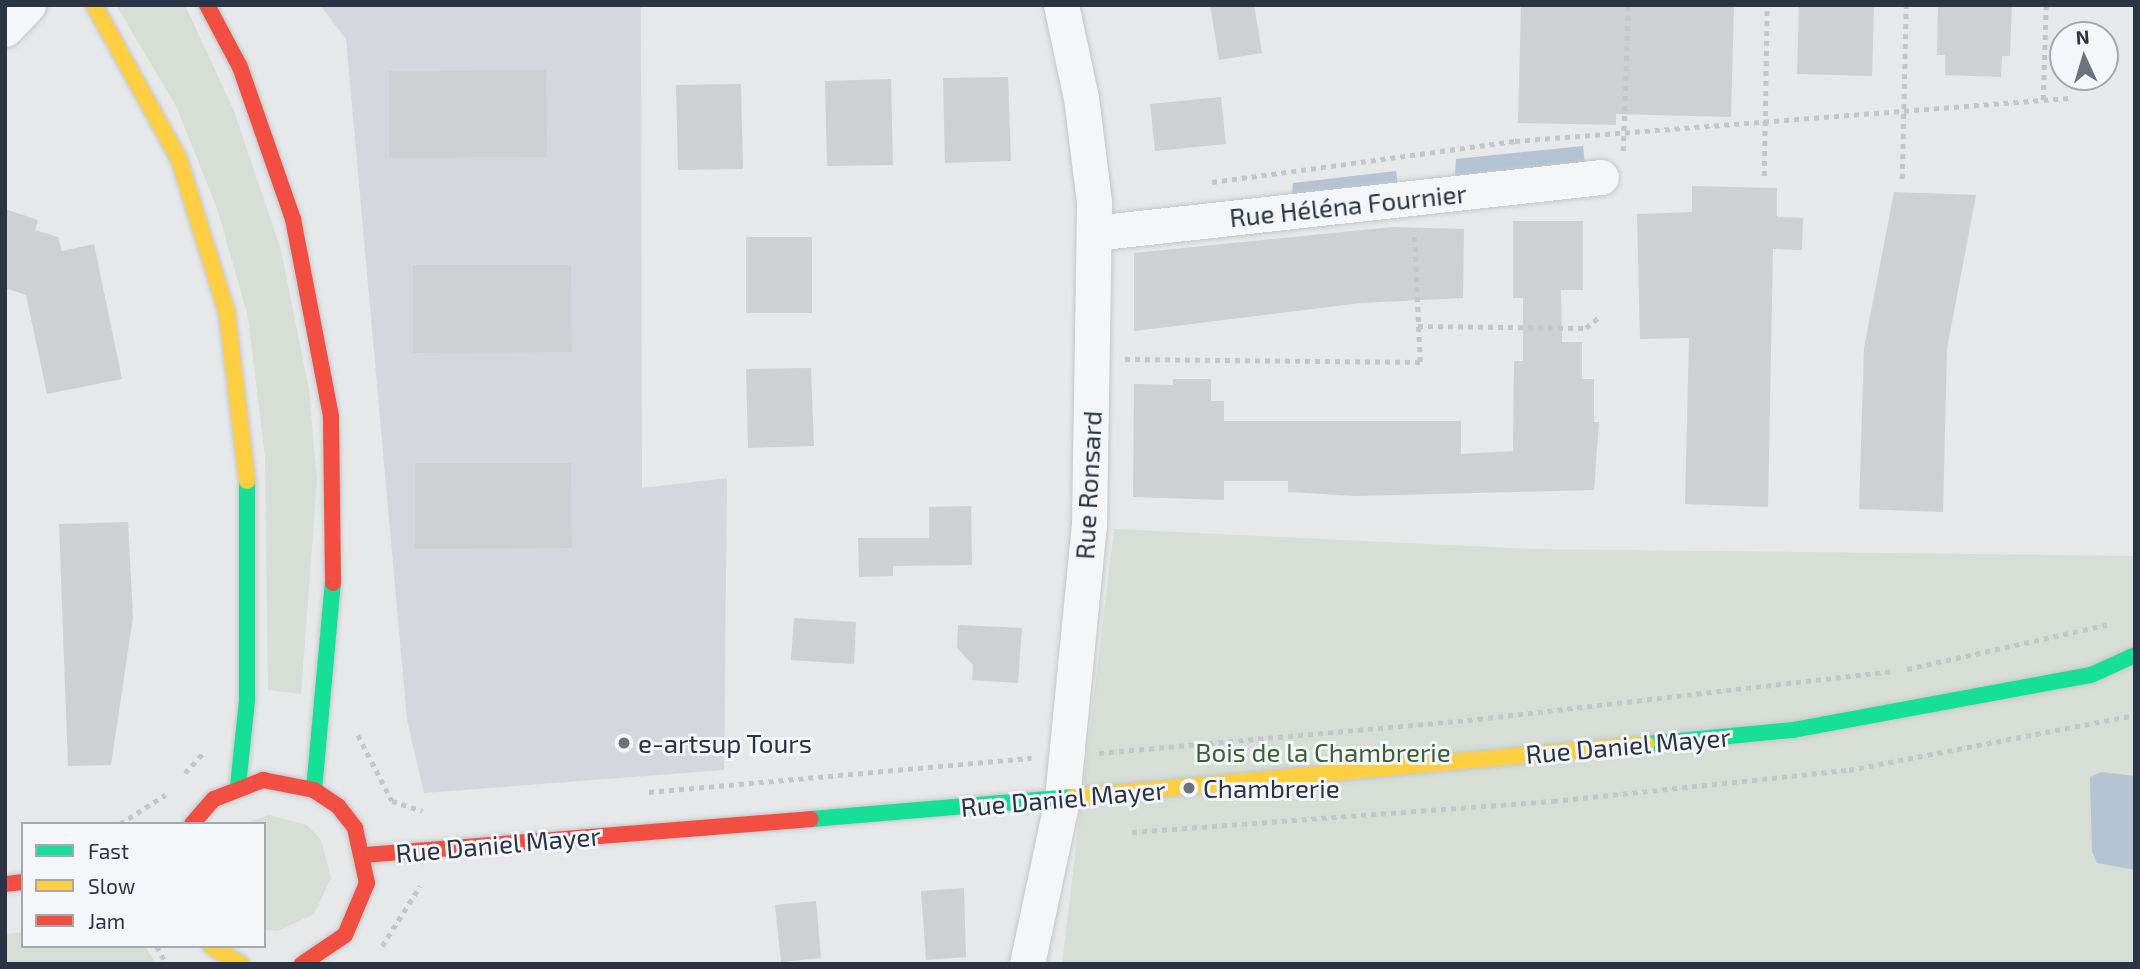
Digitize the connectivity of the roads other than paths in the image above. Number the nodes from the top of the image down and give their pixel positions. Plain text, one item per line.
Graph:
1 (29, 5) edge
2 (94, 5) edge
3 (207, 5) edge
4 (1060, 5) edge
5 (5, 29) edge
6 (1612, 170) road end
7 (1094, 233) junction
8 (2135, 655) edge
9 (2091, 675) junction
10 (2135, 676) edge
11 (237, 786) junction
12 (314, 790) junction
13 (1062, 799) junction
14 (194, 822) edge
15 (365, 855) junction
16 (214, 948) edge
17 (241, 964) edge
18 (302, 964) edge
19 (1027, 964) edge

1 - 5 street
2 - 11 main road
3 - 12 main road
4 - 7 street, Rue Ronsard
6 - 7 street, Rue Héléna Fournier
7 - 13 street, Rue Ronsard
8 - 9 main road, Rue Daniel Mayer
9 - 10 main road, Rue Daniel Mayer
9 - 13 main road, Rue Daniel Mayer
11 - 12 main road
11 - 14 main road
12 - 15 main road
13 - 15 main road, Rue Daniel Mayer
13 - 19 street, Rue Ronsard
15 - 18 main road
16 - 17 main road

